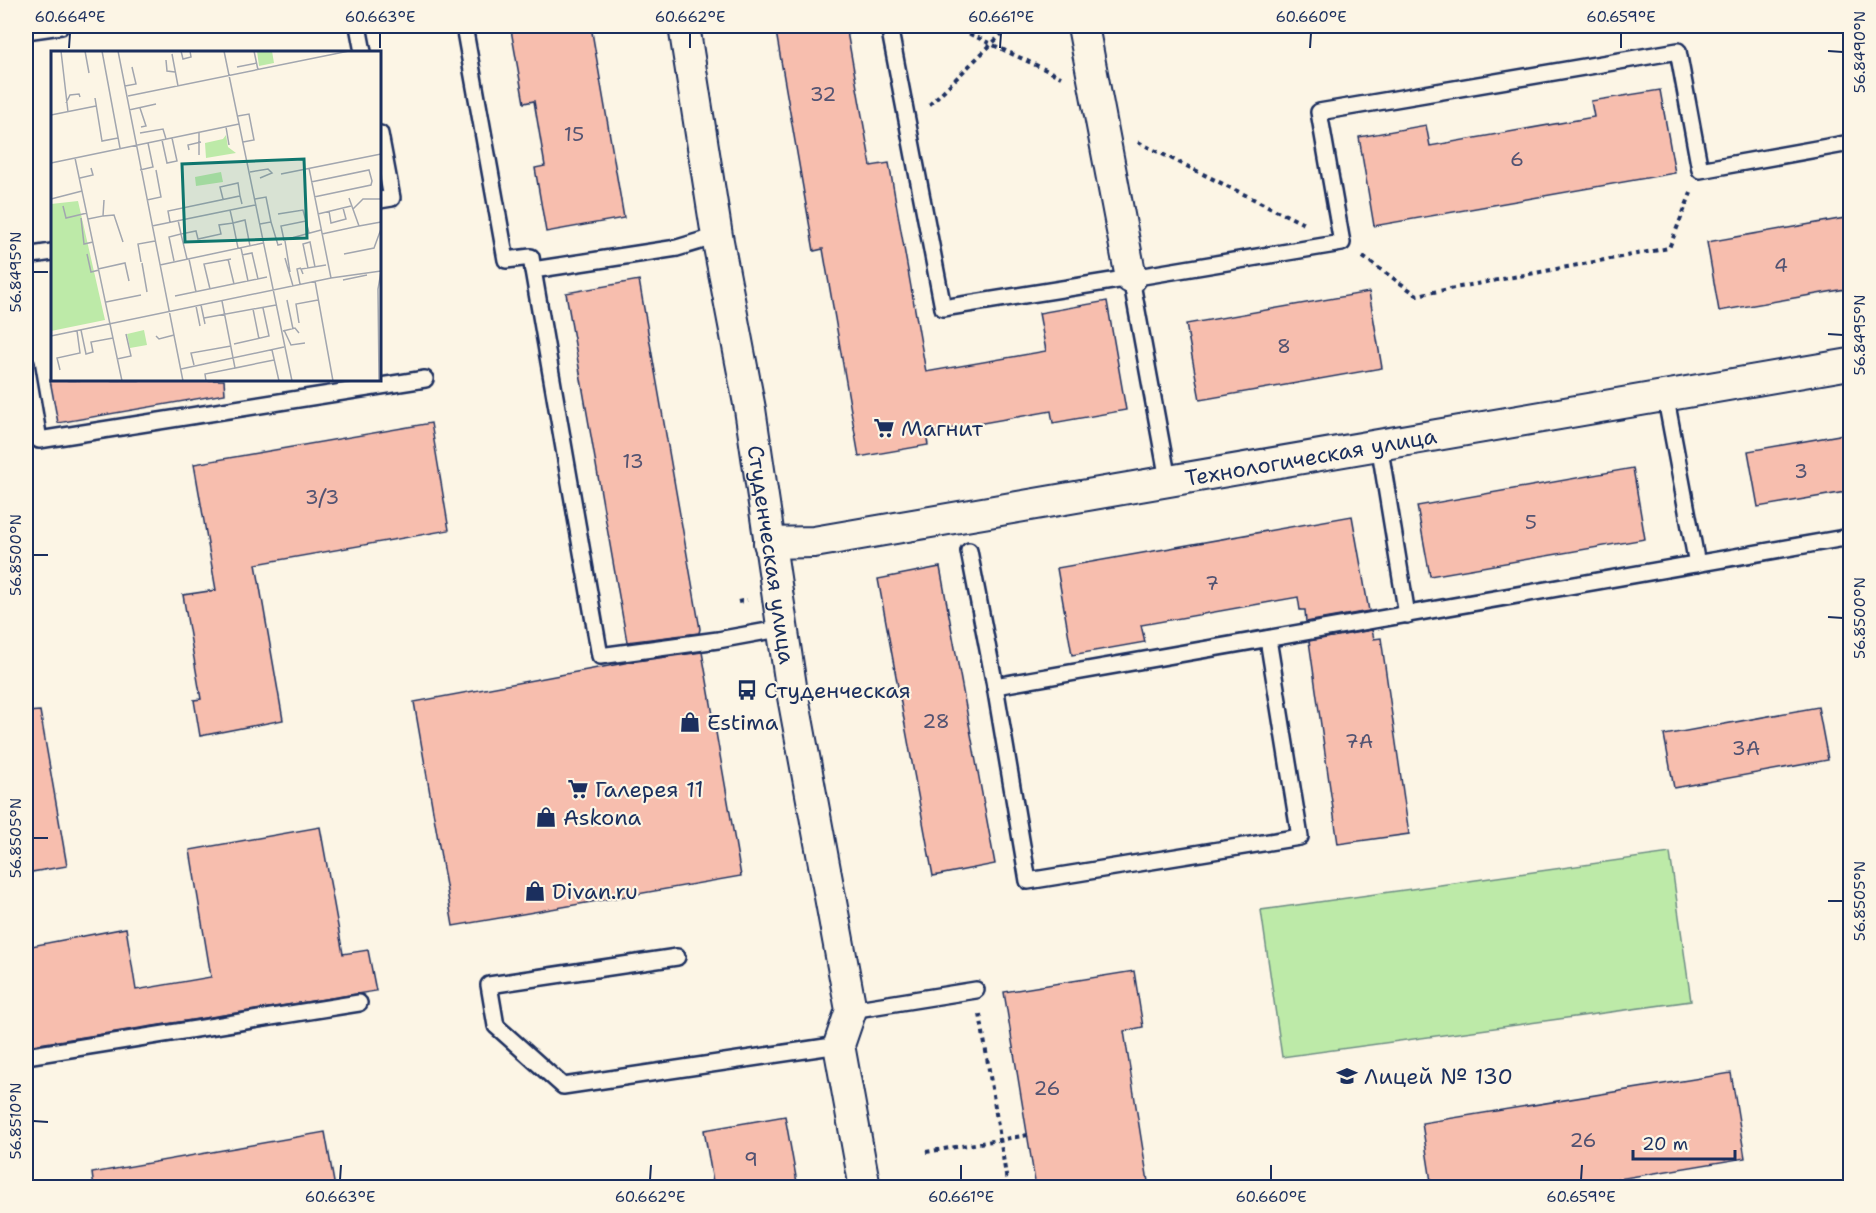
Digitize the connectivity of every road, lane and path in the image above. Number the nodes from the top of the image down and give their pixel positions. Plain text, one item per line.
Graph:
1 (61, 26) edge
2 (358, 26) edge
3 (464, 26) edge
4 (684, 26) edge
5 (889, 26) edge
6 (953, 26) edge
7 (1010, 26) edge
8 (1083, 26) edge
9 (26, 31) edge
10 (991, 44) junction
11 (363, 51) edge
12 (1097, 95) junction
13 (908, 124) junction
14 (1103, 125) junction
15 (381, 139) edge
16 (1851, 143) edge
17 (1700, 170) junction
18 (381, 200) edge
19 (717, 236) junction
20 (1342, 243) junction
21 (51, 252) edge
22 (26, 256) edge
23 (533, 270) junction
24 (1131, 278) junction
25 (26, 364) edge
26 (1851, 364) edge
27 (425, 379) dead end
28 (1665, 394) junction
29 (1378, 444) junction
30 (1168, 480) junction
31 (1851, 537) edge
32 (770, 543) junction
33 (969, 551) dead end
34 (1697, 564) junction
35 (1407, 615) junction
36 (784, 628) junction
37 (1268, 639) junction
38 (995, 686) junction
39 (677, 957) dead end
40 (976, 990) joint
41 (359, 1003) dead end
42 (850, 1010) junction
43 (839, 1045) junction
44 (26, 1056) edge
45 (1028, 1135) dead end
46 (1001, 1140) junction
47 (926, 1152) dead end
48 (865, 1188) edge
49 (1008, 1188) edge

1 - 9 lane
2 - 11 lane
3 - 23 lane
4 - 19 street, Студенческая улица
5 - 13 lane
6 - 10 path
7 - 10 path
8 - 12 street
10 - 12 path
10 - 13 path
12 - 14 street
13 - 24 lane
14 - 20 path
14 - 24 street
15 - 18 lane
16 - 17 lane
17 - 20 path
17 - 20 lane
19 - 23 lane
19 - 32 street, Студенческая улица
20 - 24 lane
21 - 22 lane
23 - 36 lane
24 - 30 lane
25 - 27 lane
26 - 28 street, Технологическая улица
28 - 29 street, Технологическая улица
28 - 34 lane
29 - 30 street, Технологическая улица
29 - 35 lane
30 - 32 street, Технологическая улица
31 - 34 lane
32 - 36 street, Студенческая улица
33 - 38 lane
34 - 35 lane
35 - 37 lane
36 - 42 street, Студенческая улица
37 - 38 lane
37 - 38 lane
39 - 43 lane
40 - 42 lane
40 - 46 path
41 - 44 lane
42 - 43 street, Студенческая улица
43 - 48 street, Студенческая улица
45 - 46 path
46 - 47 path
46 - 49 path

